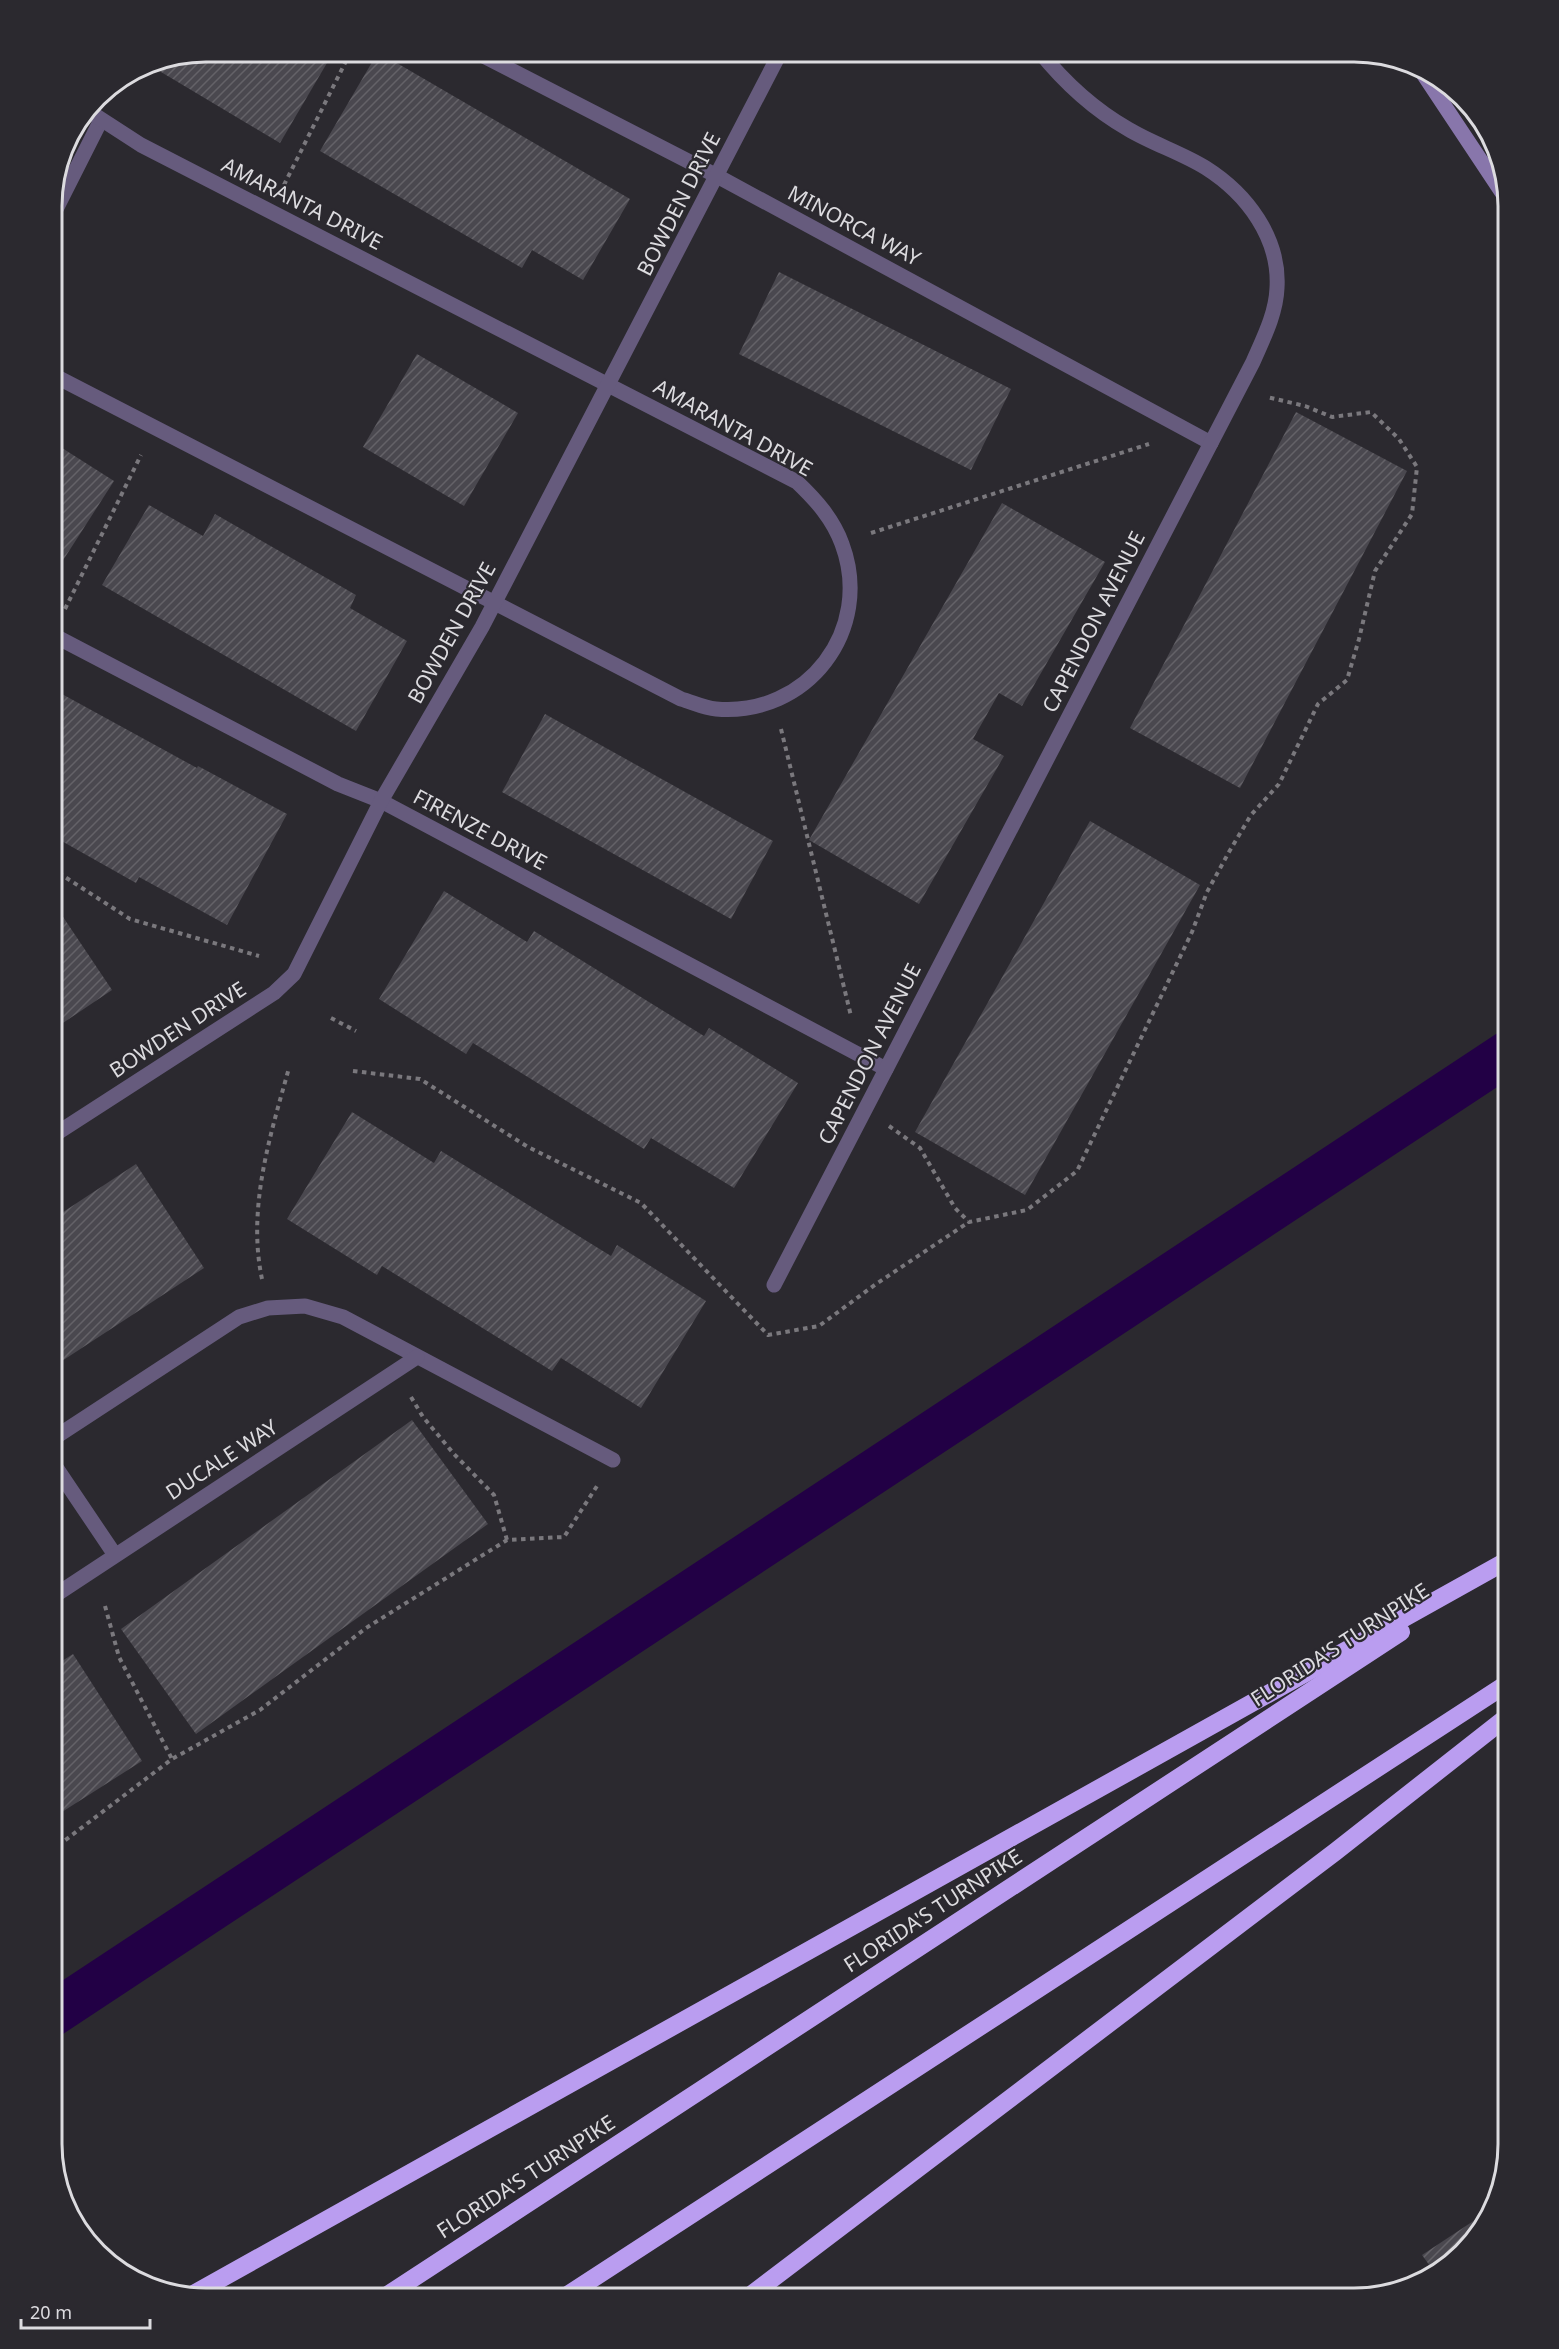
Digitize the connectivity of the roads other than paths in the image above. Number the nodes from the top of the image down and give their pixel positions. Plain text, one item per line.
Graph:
1 (495, 62) edge
2 (775, 62) edge
3 (1048, 62) edge
4 (1429, 83) edge
5 (94, 115) edge
6 (101, 120) junction
7 (717, 176) junction
8 (1496, 184) edge
9 (62, 197) edge
10 (62, 380) edge
11 (609, 384) junction
12 (1211, 443) junction
13 (494, 603) junction
14 (62, 640) edge
15 (381, 801) junction
16 (886, 1069) junction
17 (62, 1130) edge
18 (774, 1285) dead end
19 (417, 1357) junction
20 (62, 1433) edge
21 (613, 1460) road end
22 (62, 1476) edge
23 (115, 1555) junction
24 (1498, 1567) edge
25 (1498, 1568) edge
26 (62, 1591) edge
27 (1498, 1690) edge
28 (1498, 1724) edge
29 (206, 2287) edge
30 (400, 2287) edge
31 (579, 2287) edge
32 (761, 2287) edge

1 - 7 street, MINORCA WAY
2 - 7 street, BOWDEN DRIVE
3 - 12 street, CAPENDON AVENUE
4 - 8 main road
5 - 6 street, AMARANTA DRIVE
6 - 9 street
6 - 11 street, AMARANTA DRIVE
7 - 11 street, BOWDEN DRIVE
7 - 12 street, MINORCA WAY
10 - 13 street, AMARANTA DRIVE
11 - 13 street, BOWDEN DRIVE
11 - 13 street, AMARANTA DRIVE
12 - 16 street, CAPENDON AVENUE
13 - 15 street, BOWDEN DRIVE
14 - 15 street, FIRENZE DRIVE
15 - 16 street, FIRENZE DRIVE
15 - 17 street, BOWDEN DRIVE
16 - 18 street, CAPENDON AVENUE
19 - 20 street
19 - 21 street
19 - 23 street, DUCALE WAY
22 - 23 street
23 - 26 street, DUCALE WAY
24 - 29 highway
25 - 30 highway, FLORIDA'S TURNPIKE
27 - 31 highway
28 - 32 highway

